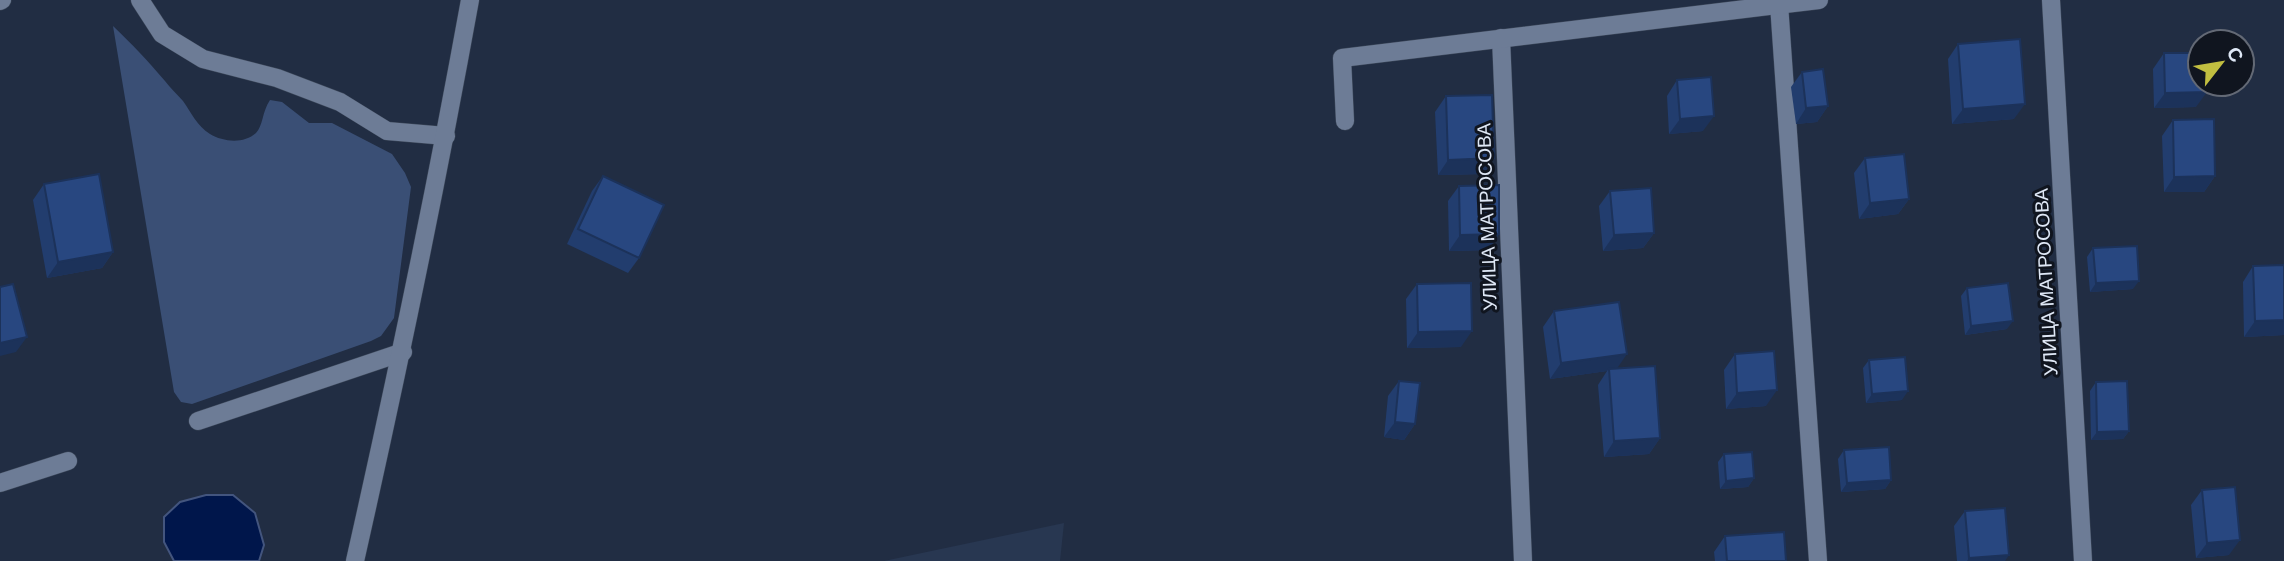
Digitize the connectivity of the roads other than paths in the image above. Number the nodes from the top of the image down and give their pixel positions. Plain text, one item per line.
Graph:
1 (140, 0) edge
2 (470, 0) edge
3 (1819, 0) edge
4 (2052, 0) edge
5 (1779, 4) junction
6 (1501, 38) junction
7 (1345, 121) dead end
8 (446, 136) junction
9 (402, 352) junction
10 (198, 421) dead end
11 (68, 461) dead end
12 (0, 483) edge
13 (355, 561) edge
14 (1523, 561) edge
15 (1818, 561) edge
16 (2083, 561) edge

1 - 8 street
2 - 8 street
3 - 5 street
4 - 16 street, УЛИЦА МАТРОСОВА
5 - 6 street
5 - 15 street
6 - 7 street
6 - 14 street, УЛИЦА МАТРОСОВА
8 - 9 street
9 - 10 street
9 - 13 street
11 - 12 street

